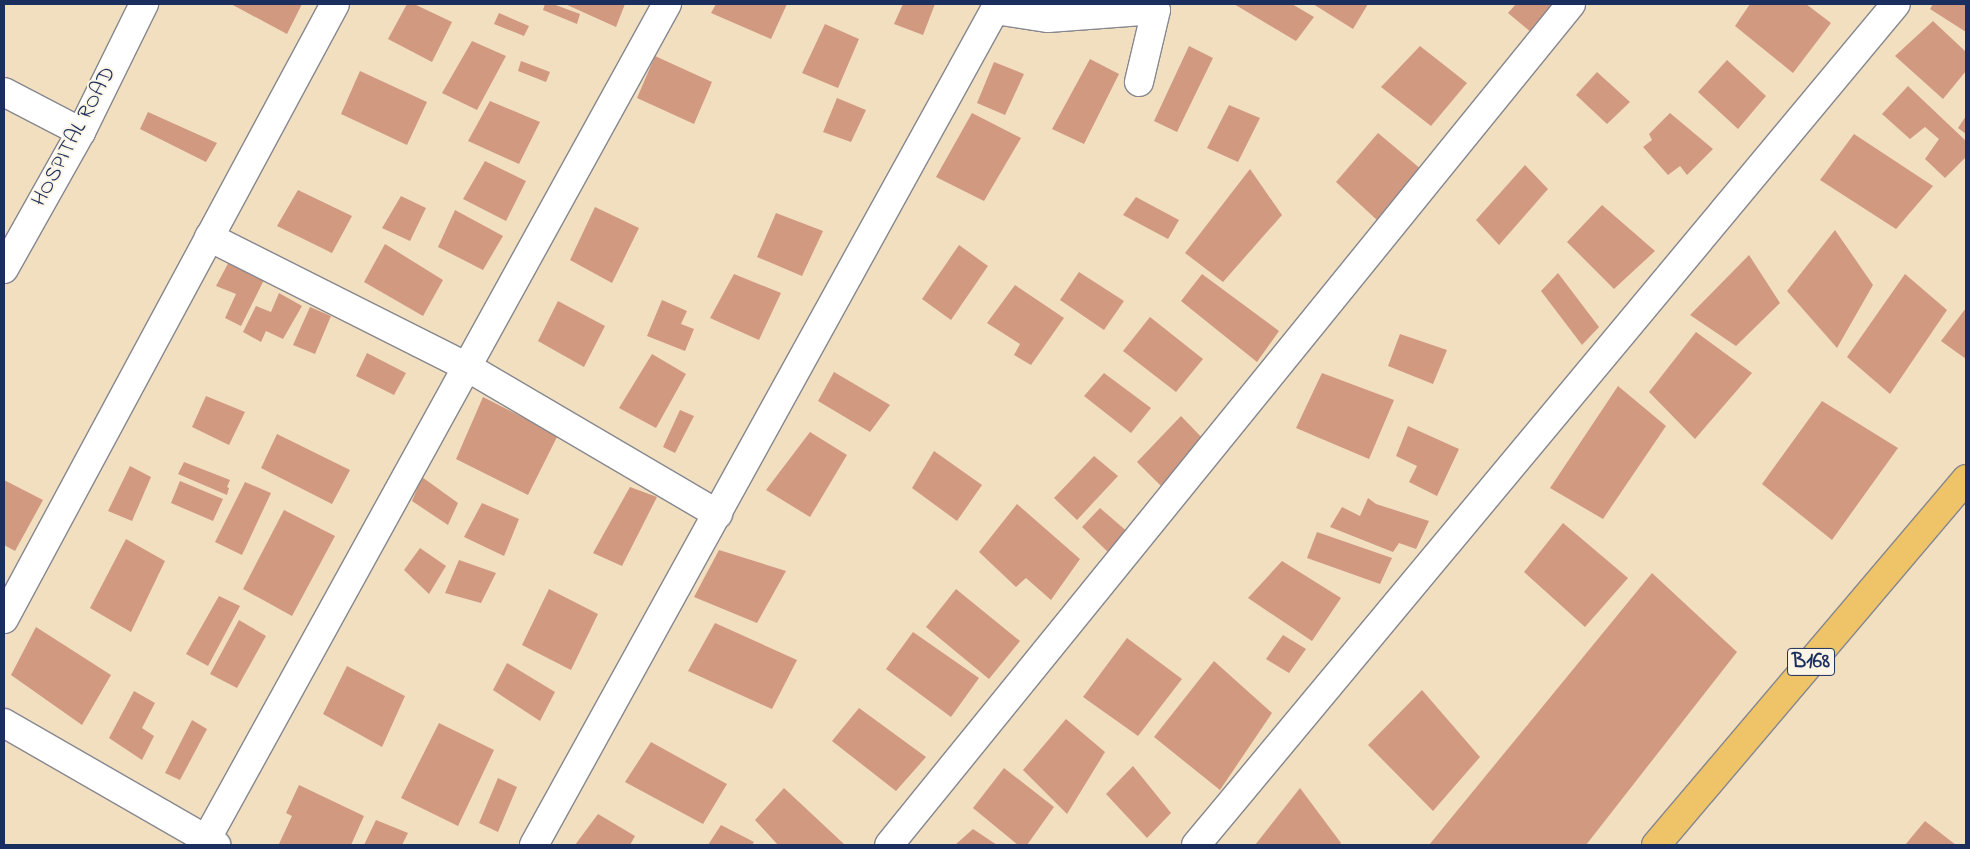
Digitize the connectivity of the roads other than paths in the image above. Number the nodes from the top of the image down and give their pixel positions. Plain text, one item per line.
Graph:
1 (144, 4) edge
2 (335, 4) edge
3 (668, 4) edge
4 (1571, 4) edge
5 (1896, 4) edge
6 (997, 7) edge
7 (1139, 82) dead end
8 (4, 92) edge
9 (80, 132) junction
10 (209, 237) junction
11 (4, 269) edge
12 (467, 367) junction
13 (1966, 479) edge
14 (718, 514) junction
15 (4, 619) edge
16 (4, 723) edge
17 (173, 835) edge
18 (211, 843) edge
19 (534, 845) edge
20 (889, 845) edge
21 (1196, 845) edge
22 (1656, 845) edge

1 - 9 street, HOSPITAL ROAD
2 - 10 street
3 - 12 street
4 - 20 street
5 - 21 street
6 - 7 street
6 - 14 street
8 - 9 street
9 - 11 street, HOSPITAL ROAD
10 - 12 street
10 - 15 street
12 - 14 street
12 - 18 street
13 - 22 main road, B168
14 - 19 street
16 - 17 street
17 - 18 street

